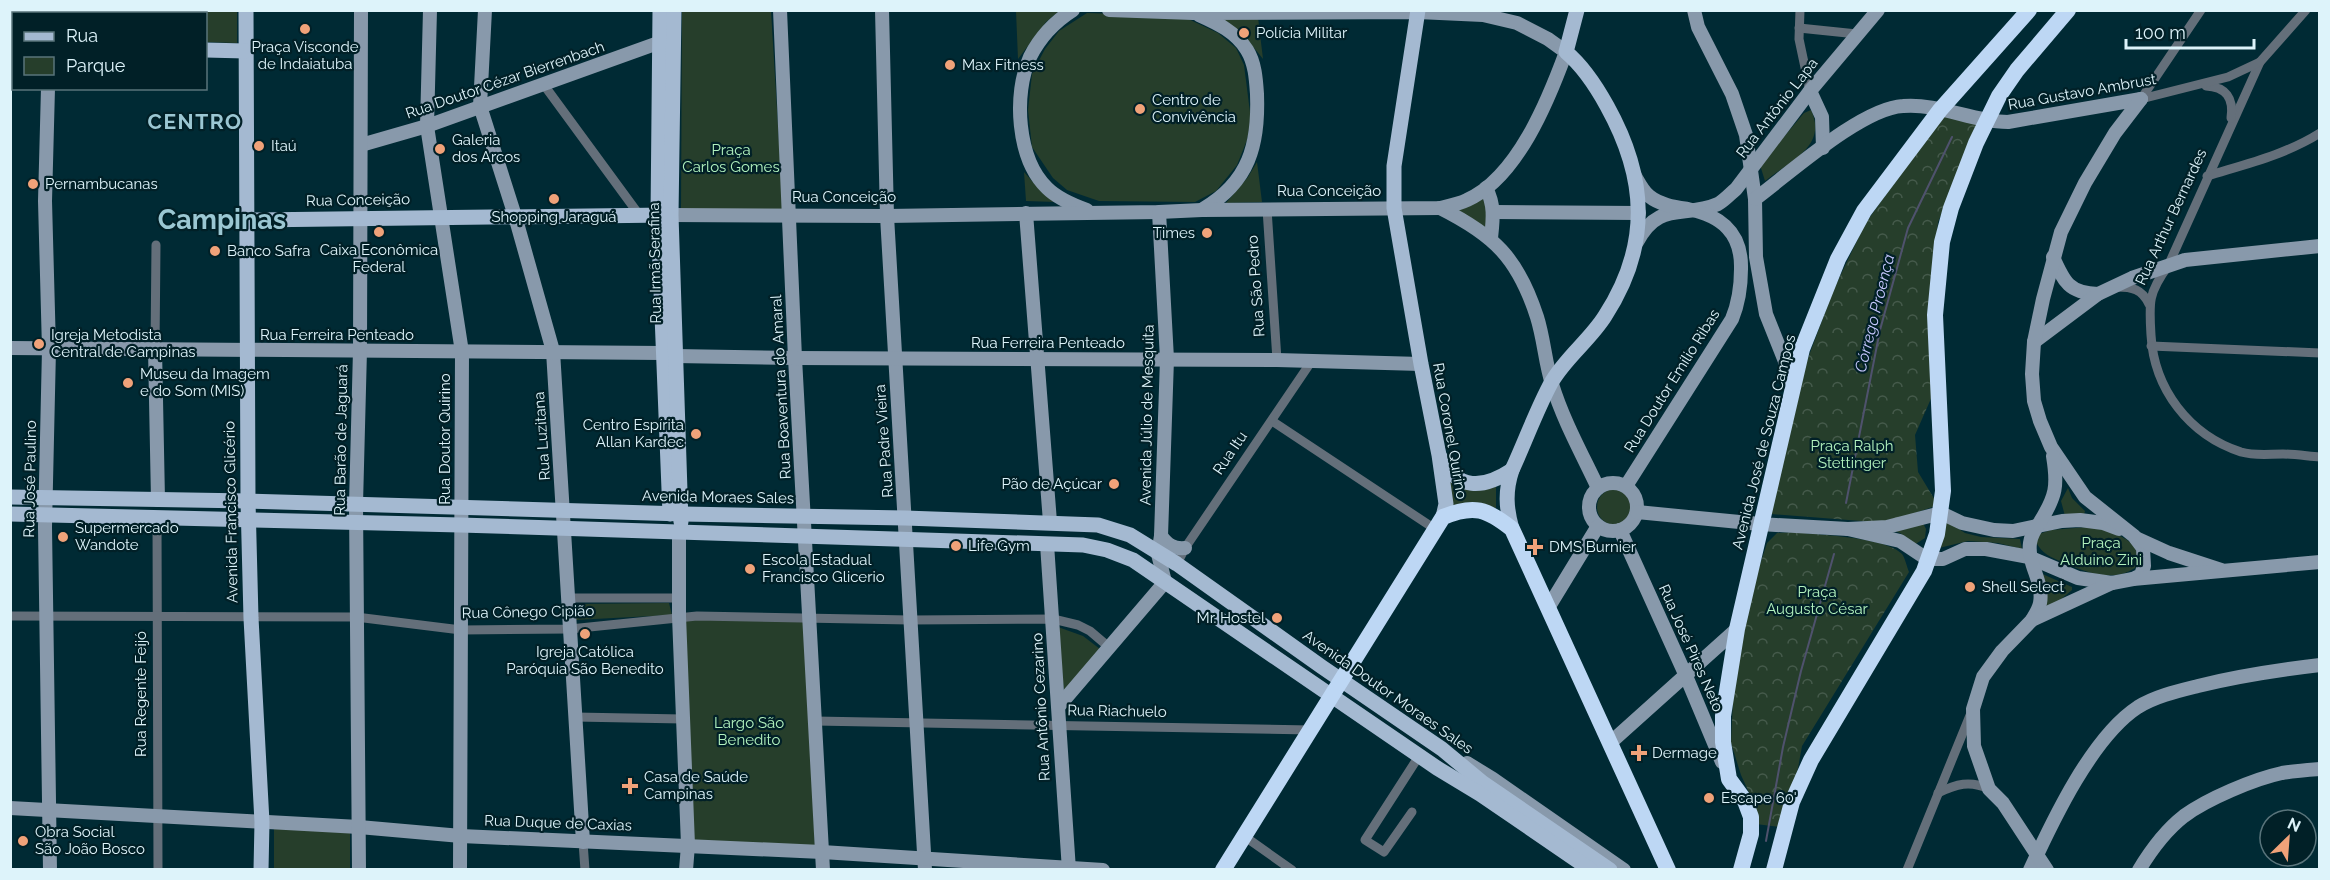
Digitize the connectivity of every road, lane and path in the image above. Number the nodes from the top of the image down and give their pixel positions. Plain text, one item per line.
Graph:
1 (246, 10) edge
2 (361, 10) edge
3 (430, 10) edge
4 (485, 10) edge
5 (660, 10) edge
6 (674, 10) edge
7 (780, 10) edge
8 (882, 10) edge
9 (1073, 10) edge
10 (1109, 10) edge
11 (1577, 10) edge
12 (1694, 10) edge
13 (1800, 10) edge
14 (1878, 10) edge
15 (2029, 10) edge
16 (2068, 10) edge
17 (2201, 10) edge
18 (2306, 10) edge
19 (1137, 11) edge
20 (1418, 11) edge
21 (1247, 12) edge
22 (1193, 13) junction
23 (1799, 28) junction
24 (1857, 34) junction
25 (658, 43) junction
26 (207, 50) edge
27 (245, 51) junction
28 (1566, 52) junction
29 (2260, 62) junction
30 (544, 85) junction
31 (2200, 85) junction
32 (48, 90) edge
33 (1810, 91) junction
34 (2141, 99) junction
35 (480, 106) junction
36 (1940, 110) junction
37 (1822, 117) junction
38 (1986, 120) junction
39 (428, 126) junction
40 (1851, 127) junction
41 (2229, 128) junction
42 (2319, 133) edge
43 (361, 145) junction
44 (1823, 148) junction
45 (1750, 168) junction
46 (1635, 176) junction
47 (2207, 176) junction
48 (1486, 188) junction
49 (1755, 199) junction
50 (1394, 208) junction
51 (1440, 208) junction
52 (1267, 209) junction
53 (1202, 210) junction
54 (1691, 210) junction
55 (1494, 212) junction
56 (1026, 213) junction
57 (1097, 213) junction
58 (1159, 213) junction
59 (1639, 213) junction
60 (665, 215) junction
61 (789, 215) junction
62 (514, 216) junction
63 (640, 216) junction
64 (887, 216) junction
65 (442, 217) junction
66 (361, 218) junction
67 (247, 220) junction
68 (1754, 235) junction
69 (1491, 238) junction
70 (1637, 242) junction
71 (156, 245) dead end
72 (1739, 246) junction
73 (2319, 246) edge
74 (2054, 257) junction
75 (2168, 266) junction
76 (2114, 287) junction
77 (2098, 294) junction
78 (2149, 304) junction
79 (1737, 307) junction
80 (1766, 314) junction
81 (2034, 342) junction
82 (2151, 346) junction
83 (10, 348) edge
84 (50, 349) junction
85 (155, 349) junction
86 (360, 350) junction
87 (248, 351) junction
88 (553, 351) junction
89 (462, 352) junction
90 (2319, 353) edge
91 (669, 354) junction
92 (795, 358) junction
93 (895, 359) junction
94 (1036, 359) junction
95 (1167, 359) junction
96 (1277, 360) junction
97 (1311, 362) junction
98 (1420, 364) junction
99 (1551, 383) junction
100 (1792, 397) junction
101 (1272, 421) junction
102 (2051, 447) junction
103 (1439, 454) junction
104 (2319, 457) edge
105 (1512, 470) junction
106 (1626, 486) junction
107 (1598, 488) junction
108 (10, 497) edge
109 (46, 498) junction
110 (158, 500) junction
111 (248, 501) junction
112 (356, 504) junction
113 (461, 508) junction
114 (564, 511) junction
115 (1637, 512) junction
116 (1941, 513) junction
117 (10, 514) edge
118 (676, 514) junction
119 (46, 515) junction
120 (804, 516) junction
121 (157, 518) junction
122 (905, 518) junction
123 (248, 521) junction
124 (1050, 522) junction
125 (356, 523) junction
126 (1439, 524) junction
127 (1760, 524) junction
128 (460, 525) junction
129 (1598, 525) junction
130 (1970, 525) junction
131 (2037, 526) junction
132 (564, 529) junction
133 (1512, 529) junction
134 (1848, 529) junction
135 (1620, 530) junction
136 (679, 534) junction
137 (1161, 536) junction
138 (2134, 536) junction
139 (805, 537) junction
140 (906, 538) junction
141 (1047, 544) junction
142 (1185, 548) junction
143 (1965, 549) junction
144 (1158, 554) junction
145 (2029, 557) junction
146 (1928, 559) junction
147 (2319, 561) edge
148 (1177, 564) junction
149 (2221, 570) junction
150 (2133, 579) junction
151 (1165, 582) junction
152 (2112, 583) junction
153 (568, 598) junction
154 (679, 598) junction
155 (1548, 608) junction
156 (10, 616) edge
157 (679, 616) junction
158 (48, 617) junction
159 (157, 617) junction
160 (356, 617) junction
161 (251, 618) junction
162 (808, 618) junction
163 (1053, 619) junction
164 (910, 620) junction
165 (2032, 620) junction
166 (570, 629) junction
167 (1737, 629) junction
168 (461, 630) junction
169 (1110, 648) junction
170 (2319, 665) edge
171 (1686, 676) junction
172 (1341, 681) junction
173 (1332, 696) junction
174 (1059, 706) junction
175 (1973, 709) junction
176 (575, 717) junction
177 (683, 719) junction
178 (815, 722) junction
179 (918, 724) junction
180 (1058, 725) junction
181 (1311, 730) junction
182 (1958, 741) junction
183 (1610, 743) junction
184 (1974, 746) junction
185 (1442, 749) junction
186 (1419, 756) junction
187 (1437, 768) junction
188 (2319, 769) edge
189 (1730, 779) junction
190 (1481, 788) junction
191 (1989, 789) junction
192 (1938, 793) junction
193 (10, 808) edge
194 (51, 811) junction
195 (1412, 812) dead end
196 (158, 817) junction
197 (262, 822) junction
198 (359, 827) junction
199 (460, 836) junction
200 (1244, 836) junction
201 (583, 842) junction
202 (688, 845) junction
203 (822, 852) junction
204 (2037, 854) junction
205 (925, 864) edge
206 (1665, 866) edge
207 (1068, 868) edge
208 (50, 870) edge
209 (158, 870) edge
210 (261, 870) edge
211 (359, 870) edge
212 (460, 870) edge
213 (585, 870) edge
214 (686, 870) edge
215 (823, 870) edge
216 (1103, 870) edge
217 (1223, 870) edge
218 (1292, 870) edge
219 (1578, 870) edge
220 (1591, 870) edge
221 (1610, 870) edge
222 (1624, 870) edge
223 (1741, 870) edge
224 (1774, 870) edge
225 (1907, 870) edge
226 (2030, 870) edge
227 (2047, 870) edge
228 (2139, 870) edge

1 - 27 main road, Avenida Francisco Glicério
2 - 43 main road, Rua Barão de Jaguará
3 - 39 main road, Rua Doutor Quirino
4 - 35 main road, Rua Luzitana
5 - 25 main road, Rua Irmã Serafina
6 - 60 main road, Rua Irmã Serafina
7 - 61 main road, Rua Boaventura do Amaral
8 - 64 main road, Rua Padre Vieira
9 - 57 main road
10 - 19 main road
11 - 28 main road
12 - 45 main road
13 - 23 street
14 - 24 main road, Rua Antônio Lapa
15 - 36 highway, Avenida José de Souza Campos
16 - 38 highway
17 - 34 street
18 - 29 street, Rua Arthur Bernardes
19 - 22 main road
20 - 21 main road
20 - 28 main road
20 - 50 main road, Rua Coronel Quirino
21 - 22 main road
22 - 53 main road
23 - 24 street
23 - 33 street
24 - 33 main road, Rua Antônio Lapa
25 - 30 main road, Rua Doutor Cézar Bierrenbach
25 - 60 main road, Rua Irmã Serafina
26 - 27 main road
27 - 67 main road, Avenida Francisco Glicério
28 - 46 main road
28 - 48 main road
29 - 31 street, Rua Gustavo Ambrust
29 - 41 street, Rua Arthur Bernardes
30 - 35 main road, Rua Doutor Cézar Bierrenbach
30 - 63 street
31 - 34 street, Rua Gustavo Ambrust
31 - 41 street
32 - 84 main road, Rua José Paulino
33 - 37 main road
33 - 45 main road, Rua Antônio Lapa
34 - 38 main road, Rua Gustavo Ambrust
34 - 74 main road
35 - 39 main road, Rua Doutor Cézar Bierrenbach
35 - 62 main road, Rua Luzitana
36 - 38 main road, Rua Gustavo Ambrust
36 - 40 main road, Rua Gustavo Ambrust
36 - 100 highway, Avenida José de Souza Campos
37 - 40 main road
37 - 44 main road
38 - 116 highway
39 - 43 main road, Rua Doutor Cézar Bierrenbach
39 - 65 main road, Rua Doutor Quirino
40 - 44 main road, Rua Gustavo Ambrust
41 - 47 street, Rua Arthur Bernardes
42 - 47 street
43 - 66 main road, Rua Barão de Jaguará
44 - 49 main road, Rua Gustavo Ambrust
45 - 49 main road
45 - 54 main road, Rua Antônio Lapa
46 - 54 main road
46 - 59 main road
47 - 75 street, Rua Arthur Bernardes
48 - 51 main road
48 - 55 main road
49 - 68 main road
50 - 51 main road, Rua Conceição
50 - 52 main road, Rua Conceição
50 - 98 main road, Rua Coronel Quirino
51 - 69 main road
52 - 53 main road, Rua Conceição
52 - 96 street, Rua São Pedro
53 - 58 main road, Rua Conceição
54 - 70 main road
54 - 72 main road
55 - 59 main road
55 - 69 main road
56 - 57 main road, Rua Conceição
56 - 64 main road, Rua Conceição
56 - 94 main road
57 - 58 main road, Rua Conceição
58 - 95 main road, Avenida Júlio de Mesquita
59 - 70 main road
60 - 61 main road, Rua Conceição
60 - 63 main road, Rua Conceição
60 - 91 main road, Rua Irmã Serafina
61 - 64 main road, Rua Conceição
61 - 92 main road, Rua Boaventura do Amaral
62 - 63 main road, Rua Conceição
62 - 65 main road, Rua Conceição
62 - 88 main road, Rua Luzitana
64 - 93 main road, Rua Padre Vieira
65 - 66 main road, Rua Conceição
65 - 89 main road, Rua Doutor Quirino
66 - 67 main road, Rua Conceição
66 - 86 main road, Rua Barão de Jaguará
67 - 87 main road, Avenida Francisco Glicério
68 - 72 main road
68 - 80 main road
69 - 99 main road
70 - 99 main road
71 - 85 street
72 - 79 main road, Rua Doutor Emílio Ribas
73 - 75 main road
74 - 77 main road
74 - 81 main road
75 - 76 main road
75 - 78 street, Rua Arthur Bernardes
76 - 77 main road
76 - 78 street
77 - 81 main road
78 - 82 street, Rua Arthur Bernardes
79 - 80 main road
79 - 106 main road, Rua Doutor Emílio Ribas
80 - 100 main road
81 - 102 main road
82 - 90 street
82 - 104 street, Rua Arthur Bernardes
83 - 84 main road, Rua Ferreira Penteado
84 - 85 main road, Rua Ferreira Penteado
84 - 109 main road, Rua José Paulino
85 - 87 main road, Rua Ferreira Penteado
85 - 110 main road
86 - 87 main road, Rua Ferreira Penteado
86 - 89 main road, Rua Ferreira Penteado
86 - 112 main road, Rua Barão de Jaguará
87 - 111 main road, Avenida Francisco Glicério
88 - 89 main road, Rua Ferreira Penteado
88 - 91 main road, Rua Ferreira Penteado
88 - 114 main road, Rua Luzitana
89 - 113 main road, Rua Doutor Quirino
91 - 92 main road, Rua Ferreira Penteado
91 - 118 main road, Rua Irmã Serafina
92 - 93 main road, Rua Ferreira Penteado
92 - 120 main road, Rua Boaventura do Amaral
93 - 94 main road, Rua Ferreira Penteado
93 - 122 main road, Rua Padre Vieira
94 - 95 main road, Rua Ferreira Penteado
94 - 124 main road
95 - 96 main road, Rua Ferreira Penteado
95 - 137 main road, Avenida Júlio de Mesquita
96 - 97 main road, Rua Ferreira Penteado
97 - 98 main road, Rua Ferreira Penteado
97 - 101 street, Rua Itu
98 - 103 main road, Rua Coronel Quirino
99 - 105 main road
99 - 107 main road
100 - 127 highway, Avenida José de Souza Campos
101 - 126 street
101 - 142 street, Rua Itu
102 - 131 main road
102 - 138 main road
103 - 105 main road
103 - 126 main road, Rua Coronel Quirino
105 - 133 main road
106 - 107 main road
106 - 115 main road
107 - 129 main road
108 - 109 main road
109 - 110 main road
109 - 119 main road, Rua José Paulino
110 - 111 main road
111 - 112 main road, Avenida Moraes Sales
111 - 123 main road, Avenida Francisco Glicério
112 - 113 main road, Avenida Moraes Sales
112 - 125 main road, Rua Barão de Jaguará
113 - 114 main road, Avenida Moraes Sales
113 - 128 main road, Rua Doutor Quirino
114 - 118 main road, Avenida Moraes Sales
114 - 132 main road, Rua Luzitana
115 - 127 main road
115 - 135 main road
116 - 130 main road
116 - 134 main road
116 - 146 highway
117 - 119 main road
118 - 120 main road, Avenida Moraes Sales
118 - 136 main road, Rua Irmã Serafina
119 - 121 main road
119 - 158 main road, Rua José Paulino
120 - 122 main road, Avenida Moraes Sales
120 - 139 main road, Rua Boaventura do Amaral
121 - 123 main road
121 - 159 street, Rua Regente Feijó
122 - 124 main road, Avenida Moraes Sales
122 - 140 main road, Rua Padre Vieira
123 - 125 main road
123 - 161 main road, Avenida Francisco Glicério
124 - 144 main road, Avenida Moraes Sales
125 - 128 main road
125 - 160 main road, Rua Barão de Jaguará
126 - 133 highway
126 - 172 highway
127 - 134 main road
127 - 167 highway, Avenida José de Souza Campos
128 - 132 main road
128 - 168 main road, Rua Doutor Quirino
129 - 135 main road
129 - 155 main road
130 - 131 main road
130 - 143 main road
131 - 138 main road
131 - 145 main road
132 - 136 main road
132 - 153 main road, Rua Luzitana
133 - 155 highway
134 - 146 main road
135 - 171 main road, Rua José Pires Neto
136 - 139 main road
136 - 154 main road
137 - 142 main road
137 - 144 main road, Avenida Júlio de Mesquita
138 - 149 main road
138 - 150 main road
139 - 140 main road
139 - 162 main road, Rua Boaventura do Amaral
140 - 141 main road
140 - 164 main road, Rua Padre Vieira
141 - 151 main road
141 - 163 main road, Rua Antônio Cezarino
142 - 148 street, Rua Itu
143 - 145 main road
143 - 146 main road
144 - 148 main road, Avenida Moraes Sales
144 - 151 main road, Avenida Júlio de Mesquita
145 - 152 main road
145 - 165 main road
146 - 224 highway
147 - 149 main road
148 - 172 main road, Avenida Doutor Moraes Sales
149 - 150 main road
150 - 152 main road
151 - 169 main road
151 - 173 main road, Avenida Doutor Moraes Sales
152 - 165 main road
153 - 154 street, Rua Cônego Cipião
153 - 166 main road, Rua Luzitana
154 - 157 main road
155 - 183 highway
156 - 158 street, Rua Cônego Cipião
157 - 162 street, Rua Cônego Cipião
157 - 166 street, Rua Cônego Cipião
157 - 177 main road
158 - 159 street, Rua Cônego Cipião
158 - 194 main road, Rua José Paulino
159 - 161 street, Rua Cônego Cipião
159 - 196 street, Rua Regente Feijó
160 - 161 street, Rua Cônego Cipião
160 - 168 street, Rua Cônego Cipião
160 - 198 main road, Rua Barão de Jaguará
161 - 197 main road, Avenida Francisco Glicério
162 - 164 street, Rua Cônego Cipião
162 - 178 main road, Rua Boaventura do Amaral
163 - 164 street, Rua Cônego Cipião
163 - 169 street, Rua Cônego Cipião
163 - 174 main road, Rua Antônio Cezarino
164 - 179 main road, Rua Padre Vieira
165 - 175 main road
166 - 168 street, Rua Cônego Cipião
166 - 176 main road, Rua Luzitana
167 - 171 main road
167 - 189 highway, Avenida José de Souza Campos
168 - 199 main road, Rua Doutor Quirino
169 - 174 main road
170 - 204 main road
171 - 183 main road
171 - 189 main road, Rua José Pires Neto
172 - 173 highway
172 - 185 main road, Avenida Doutor Moraes Sales
173 - 181 highway
173 - 186 main road, Avenida Doutor Moraes Sales
174 - 180 main road, Rua Antônio Cezarino
175 - 182 street
175 - 184 main road
176 - 177 street
176 - 201 main road, Rua Luzitana
177 - 202 main road
178 - 179 street, Rua Riachuelo
178 - 203 main road, Rua Boaventura do Amaral
179 - 180 street, Rua Riachuelo
179 - 205 main road, Rua Padre Vieira
180 - 181 street, Rua Riachuelo
180 - 207 main road, Rua Antônio Cezarino
181 - 200 highway
182 - 184 street
182 - 192 street
183 - 206 highway
184 - 191 main road
185 - 190 main road, Avenida Doutor Moraes Sales
185 - 222 main road
186 - 187 main road, Avenida Doutor Moraes Sales
186 - 195 street
187 - 190 main road, Avenida Doutor Moraes Sales
187 - 219 main road, Avenida Doutor Moraes Sales
188 - 228 main road
189 - 223 highway, Avenida José de Souza Campos
190 - 220 main road, Avenida Doutor Moraes Sales
190 - 221 main road, Avenida Doutor Moraes Sales
191 - 192 street
191 - 204 main road
192 - 225 street
193 - 194 main road, Rua Duque de Caxias
194 - 196 main road, Rua Duque de Caxias
194 - 208 main road, Rua José Paulino
196 - 197 main road, Rua Duque de Caxias
196 - 209 street, Rua Regente Feijó
197 - 198 main road, Rua Duque de Caxias
197 - 210 main road, Avenida Francisco Glicério
198 - 199 main road, Rua Duque de Caxias
198 - 211 main road, Rua Barão de Jaguará
199 - 201 main road, Rua Duque de Caxias
199 - 212 main road, Rua Doutor Quirino
200 - 217 highway
200 - 218 street
201 - 202 main road, Rua Duque de Caxias
201 - 213 street, Rua Luzitana
202 - 203 main road, Rua Duque de Caxias
202 - 214 main road
203 - 205 main road, Rua Duque de Caxias
203 - 215 main road, Rua Boaventura do Amaral
204 - 226 main road
204 - 227 main road
205 - 207 main road, Rua Duque de Caxias
207 - 216 main road, Rua Duque de Caxias

